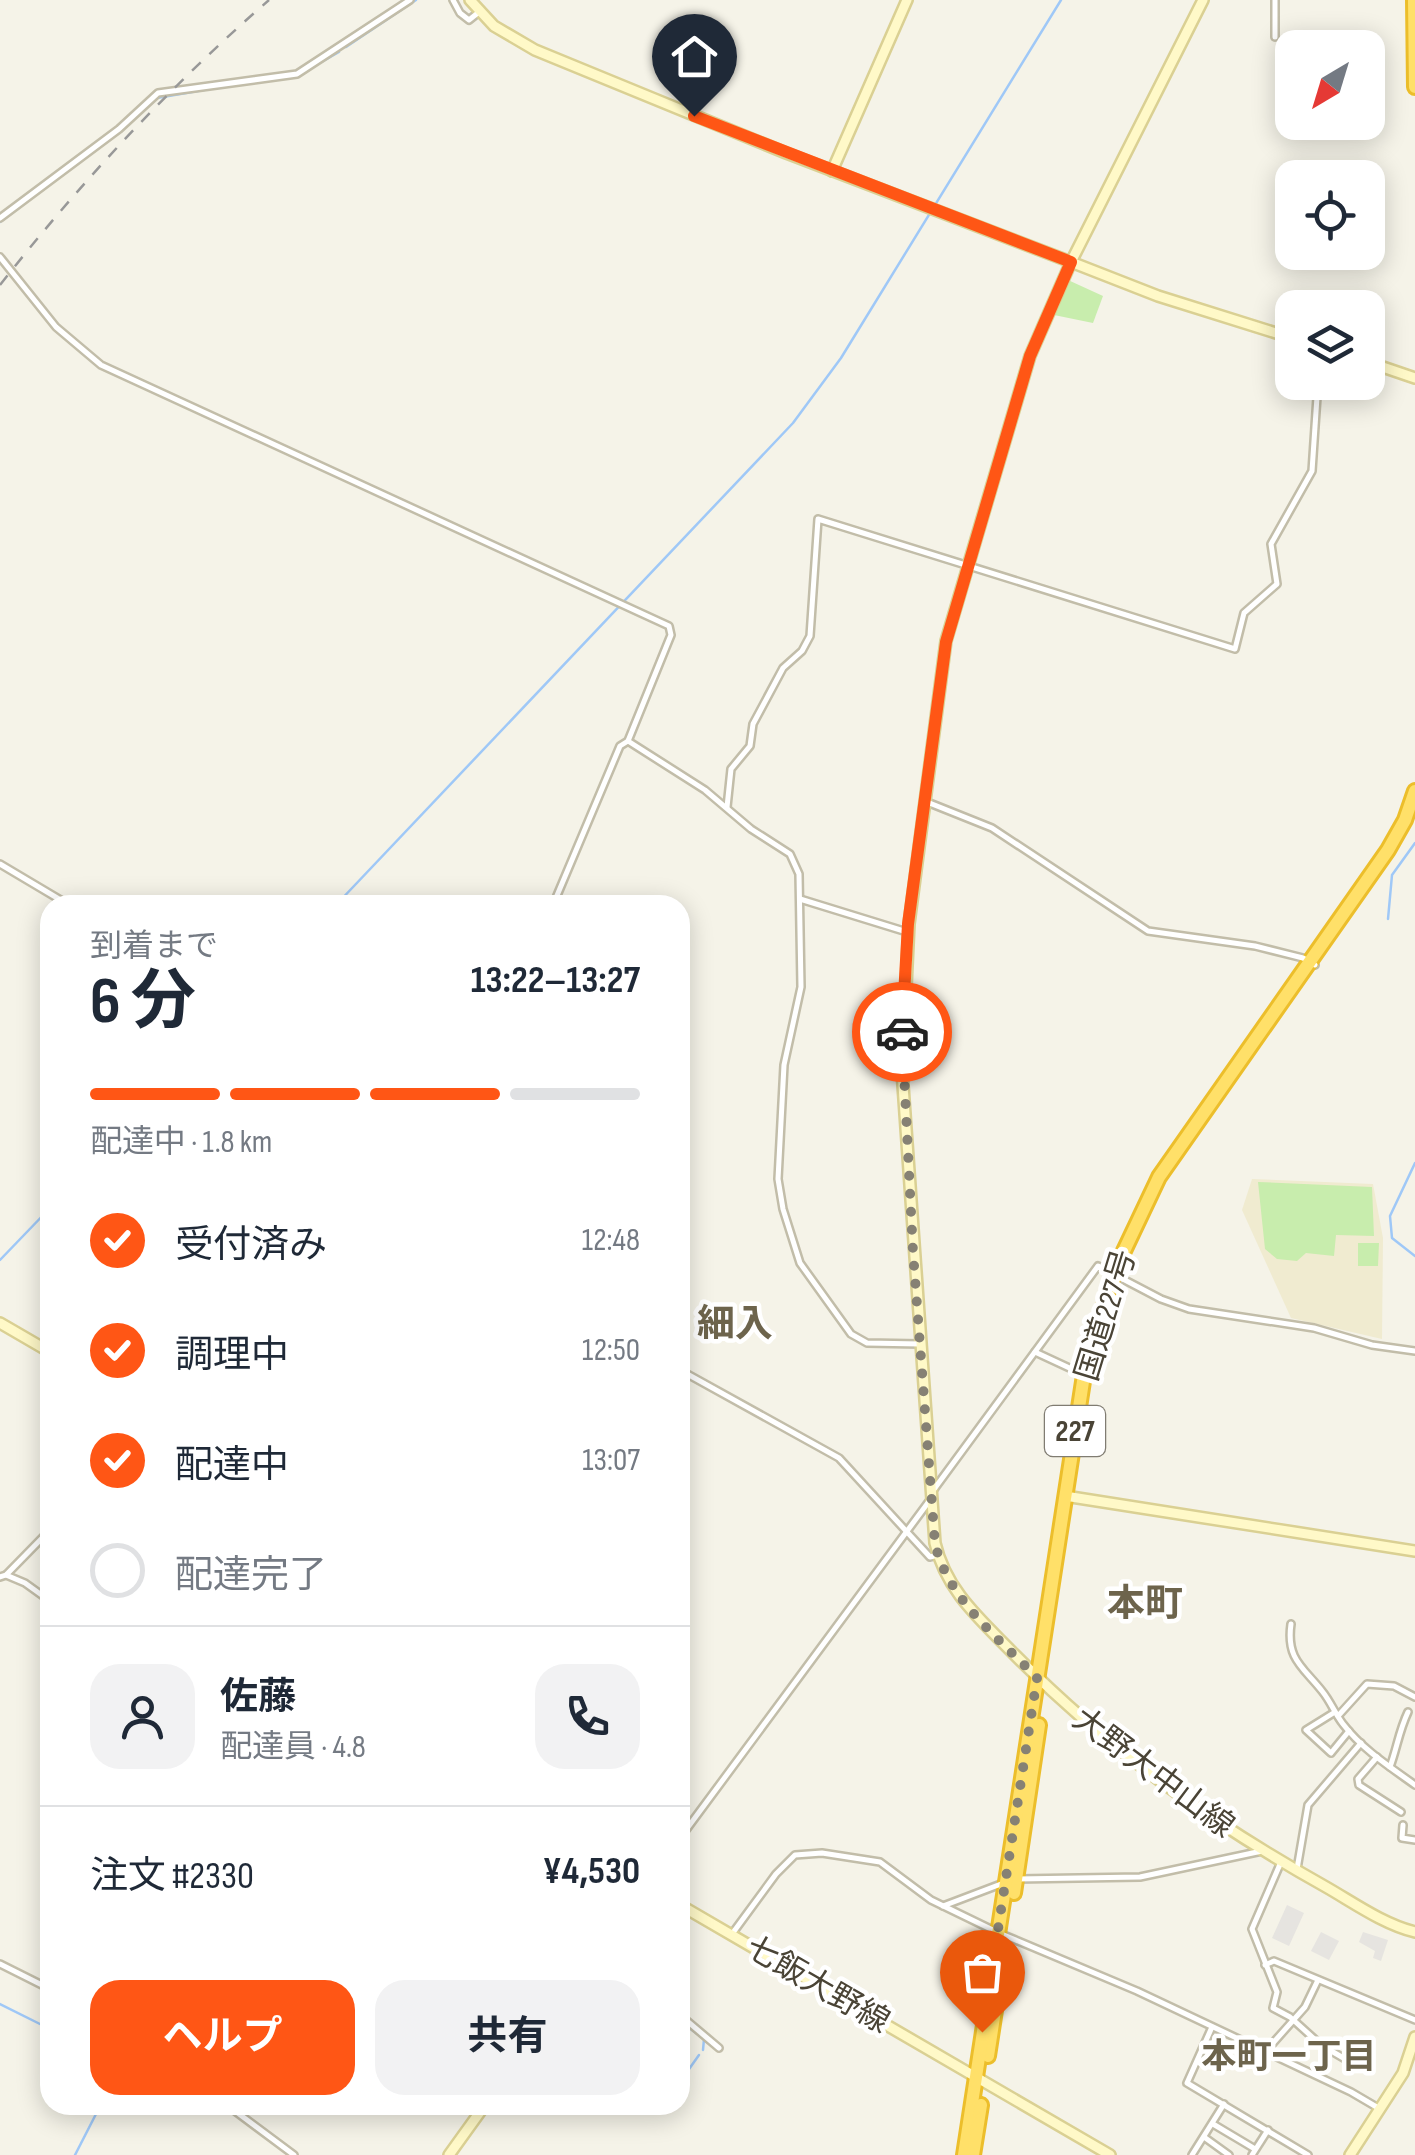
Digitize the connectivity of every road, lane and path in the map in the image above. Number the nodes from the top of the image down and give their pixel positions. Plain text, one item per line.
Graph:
1 (410, 0) edge
2 (452, 0) edge
3 (470, 0) edge
4 (907, 0) edge
5 (1203, 0) edge
6 (1276, 0) edge
7 (1414, 0) edge
8 (479, 12) junction
9 (1275, 30) edge
10 (1415, 87) edge
11 (832, 171) junction
12 (0, 218) edge
13 (0, 257) edge
14 (1071, 262) junction
15 (1275, 333) edge
16 (1385, 368) edge
17 (1415, 378) edge
18 (1317, 400) edge
19 (967, 564) junction
20 (628, 741) junction
21 (1415, 791) edge
22 (924, 802) junction
23 (728, 807) junction
24 (1415, 813) edge
25 (0, 864) edge
26 (52, 895) edge
27 (557, 895) edge
28 (800, 899) junction
29 (908, 933) junction
30 (1312, 964) junction
31 (1116, 1275) junction
32 (0, 1322) edge
33 (920, 1344) junction
34 (40, 1346) edge
35 (1415, 1351) edge
36 (1035, 1352) junction
37 (690, 1375) edge
38 (1088, 1376) junction
39 (1068, 1496) junction
40 (930, 1497) junction
41 (907, 1530) junction
42 (40, 1540) edge
43 (1415, 1551) edge
44 (938, 1555) junction
45 (3, 1576) edge
46 (40, 1594) edge
47 (1291, 1624) dead end
48 (1041, 1681) junction
49 (1415, 1697) edge
50 (1408, 1712) dead end
51 (1336, 1714) junction
52 (1350, 1731) junction
53 (1361, 1743) junction
54 (1377, 1757) junction
55 (1390, 1767) junction
56 (1415, 1784) edge
57 (1401, 1812) dead end
58 (690, 1824) edge
59 (1404, 1826) dead end
60 (1415, 1840) edge
61 (1262, 1851) junction
62 (1281, 1862) junction
63 (1297, 1871) junction
64 (1012, 1880) junction
65 (943, 1906) junction
66 (690, 1911) edge
67 (1415, 1932) edge
68 (732, 1934) junction
69 (1003, 1935) junction
70 (0, 1964) edge
71 (1265, 1965) junction
72 (1318, 1980) junction
73 (40, 1984) edge
74 (1415, 2020) edge
75 (1294, 2022) junction
76 (690, 2023) edge
77 (1212, 2027) junction
78 (1415, 2037) edge
79 (719, 2048) dead end
80 (1264, 2052) junction
81 (1352, 2062) dead end
82 (980, 2078) junction
83 (1224, 2104) junction
84 (1380, 2109) junction
85 (240, 2115) edge
86 (478, 2115) edge
87 (1213, 2124) junction
88 (1268, 2130) junction
89 (1204, 2137) junction
90 (1292, 2146) junction
91 (1254, 2152) edge
92 (294, 2155) edge
93 (449, 2155) edge
94 (964, 2155) edge
95 (973, 2155) edge
96 (1110, 2155) edge
97 (1192, 2155) edge
98 (1229, 2155) edge
99 (1286, 2155) edge
100 (1308, 2155) edge
101 (1351, 2155) edge

1 - 12 street
2 - 8 street
3 - 8 main road
4 - 11 main road
5 - 14 main road, 大野大中山線
6 - 9 street
7 - 10 highway
8 - 11 main road
11 - 14 main road
13 - 20 street
14 - 15 main road
14 - 19 main road, 大野大中山線
16 - 17 main road
18 - 19 street
19 - 22 main road, 大野大中山線
19 - 23 street
20 - 23 street
20 - 27 street
21 - 30 highway, 国道227号 / 227
22 - 29 main road, 大野大中山線
22 - 30 street
23 - 28 street
24 - 30 highway, 国道227号 / 227
25 - 26 street
28 - 29 street
28 - 33 street
29 - 33 main road, 大野大中山線
30 - 31 highway, 国道227号 / 227
31 - 35 street
31 - 36 street
31 - 38 highway, 国道227号 / 227
32 - 34 main road
33 - 40 main road, 大野大中山線
36 - 38 street
36 - 40 street
37 - 41 street
38 - 39 highway, 国道227号 / 227
39 - 43 main road
39 - 48 highway, 国道227号 / 227
40 - 41 street
40 - 44 main road, 大野大中山線
41 - 44 street
41 - 58 street
42 - 45 street
44 - 48 main road, 大野大中山線
45 - 46 street
47 - 51 street
48 - 61 main road, 大野大中山線
48 - 64 highway, 国道227号 / 227
49 - 51 street
50 - 55 street
51 - 52 street
51 - 52 street
52 - 53 street
53 - 54 street
53 - 63 street
54 - 55 street
54 - 57 street
55 - 56 street
59 - 60 street
61 - 62 main road, 大野大中山線
61 - 64 street
62 - 63 main road, 大野大中山線
62 - 71 street
63 - 67 main road, 大野大中山線
64 - 65 street
64 - 69 highway, 国道227号 / 227
65 - 68 street
65 - 69 street
66 - 68 main road, 七飯大野線
68 - 82 main road, 七飯大野線
69 - 77 street
69 - 82 highway, 国道227号 / 227
70 - 73 street
71 - 72 street
71 - 75 street
72 - 74 street
72 - 75 street
75 - 80 street
75 - 81 street
76 - 79 street
77 - 80 street
77 - 83 street
78 - 84 main road
80 - 84 street
82 - 94 highway, 国道227号 / 227
82 - 95 highway, 国道227号 / 227
82 - 96 main road, 七飯大野線
83 - 87 street
83 - 88 street
84 - 101 main road
85 - 92 street
86 - 93 main road
87 - 89 street
87 - 91 street
88 - 90 street
88 - 91 street
89 - 97 street
89 - 98 street
90 - 99 street
90 - 100 street

